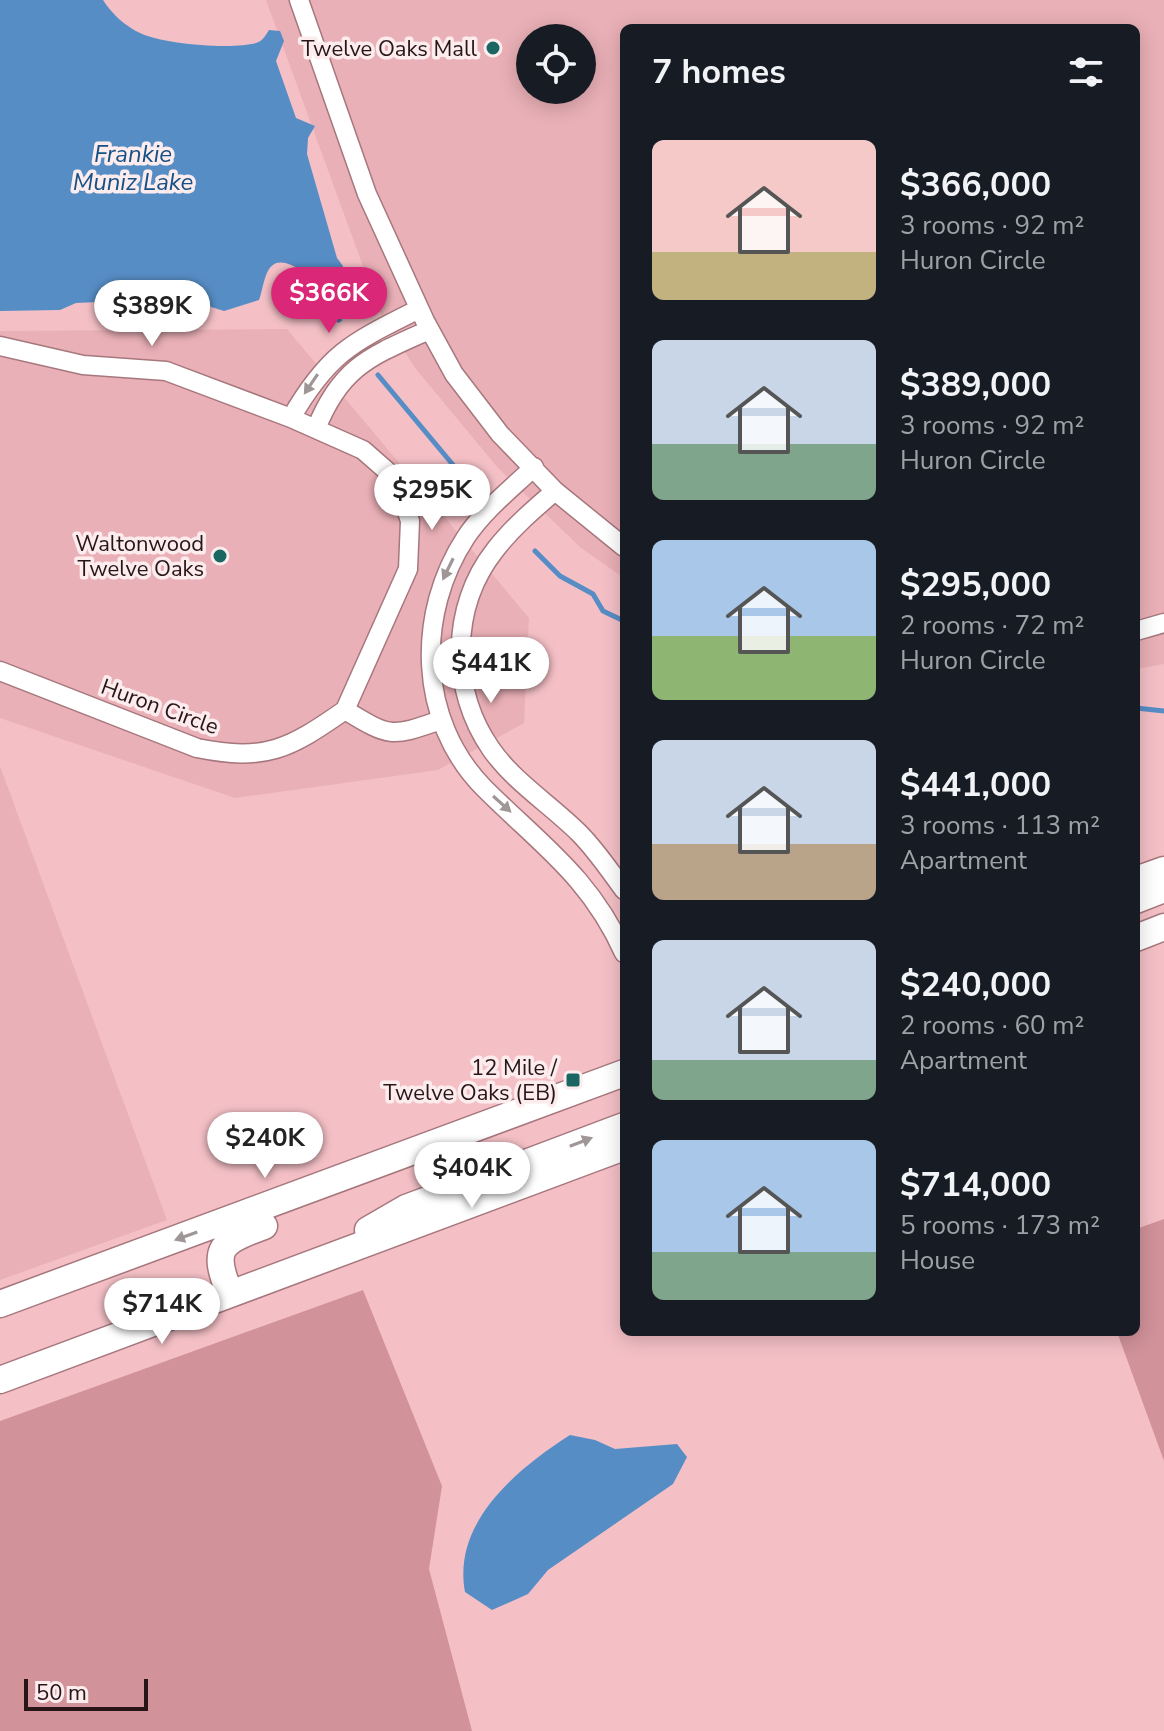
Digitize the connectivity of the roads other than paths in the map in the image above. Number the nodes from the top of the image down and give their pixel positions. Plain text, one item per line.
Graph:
1 (299, 0) edge
2 (419, 309) junction
3 (429, 330) junction
4 (0, 346) edge
5 (291, 418) junction
6 (316, 429) junction
7 (534, 467) junction
8 (555, 491) junction
9 (620, 544) edge
10 (1164, 623) edge
11 (1140, 630) edge
12 (0, 671) edge
13 (345, 710) junction
14 (441, 720) junction
15 (1164, 870) edge
16 (1140, 879) edge
17 (620, 885) edge
18 (1164, 889) edge
19 (1140, 898) edge
20 (1164, 927) edge
21 (1140, 936) edge
22 (1164, 945) edge
23 (620, 946) edge
24 (1140, 954) edge
25 (620, 1075) edge
26 (548, 1102) junction
27 (620, 1128) edge
28 (620, 1148) edge
29 (306, 1266) junction
30 (230, 1294) junction
31 (0, 1304) edge
32 (0, 1380) edge

1 - 2 street
2 - 3 street
2 -> 5 street
3 - 6 street
3 - 7 street
4 - 5 street
5 - 6 street
6 - 13 street
7 - 8 street
7 -> 14 street
8 - 9 street
8 - 17 street
10 - 11 street
12 - 13 street, Huron Circle
13 - 14 street
14 -> 23 street
15 - 16 main road
18 - 19 main road
20 - 21 main road
22 - 24 main road
25 - 26 main road
26 - 30 main road
26 -> 31 main road
29 -> 27 main road
28 - 29 main road
29 - 30 main road
30 - 32 main road

